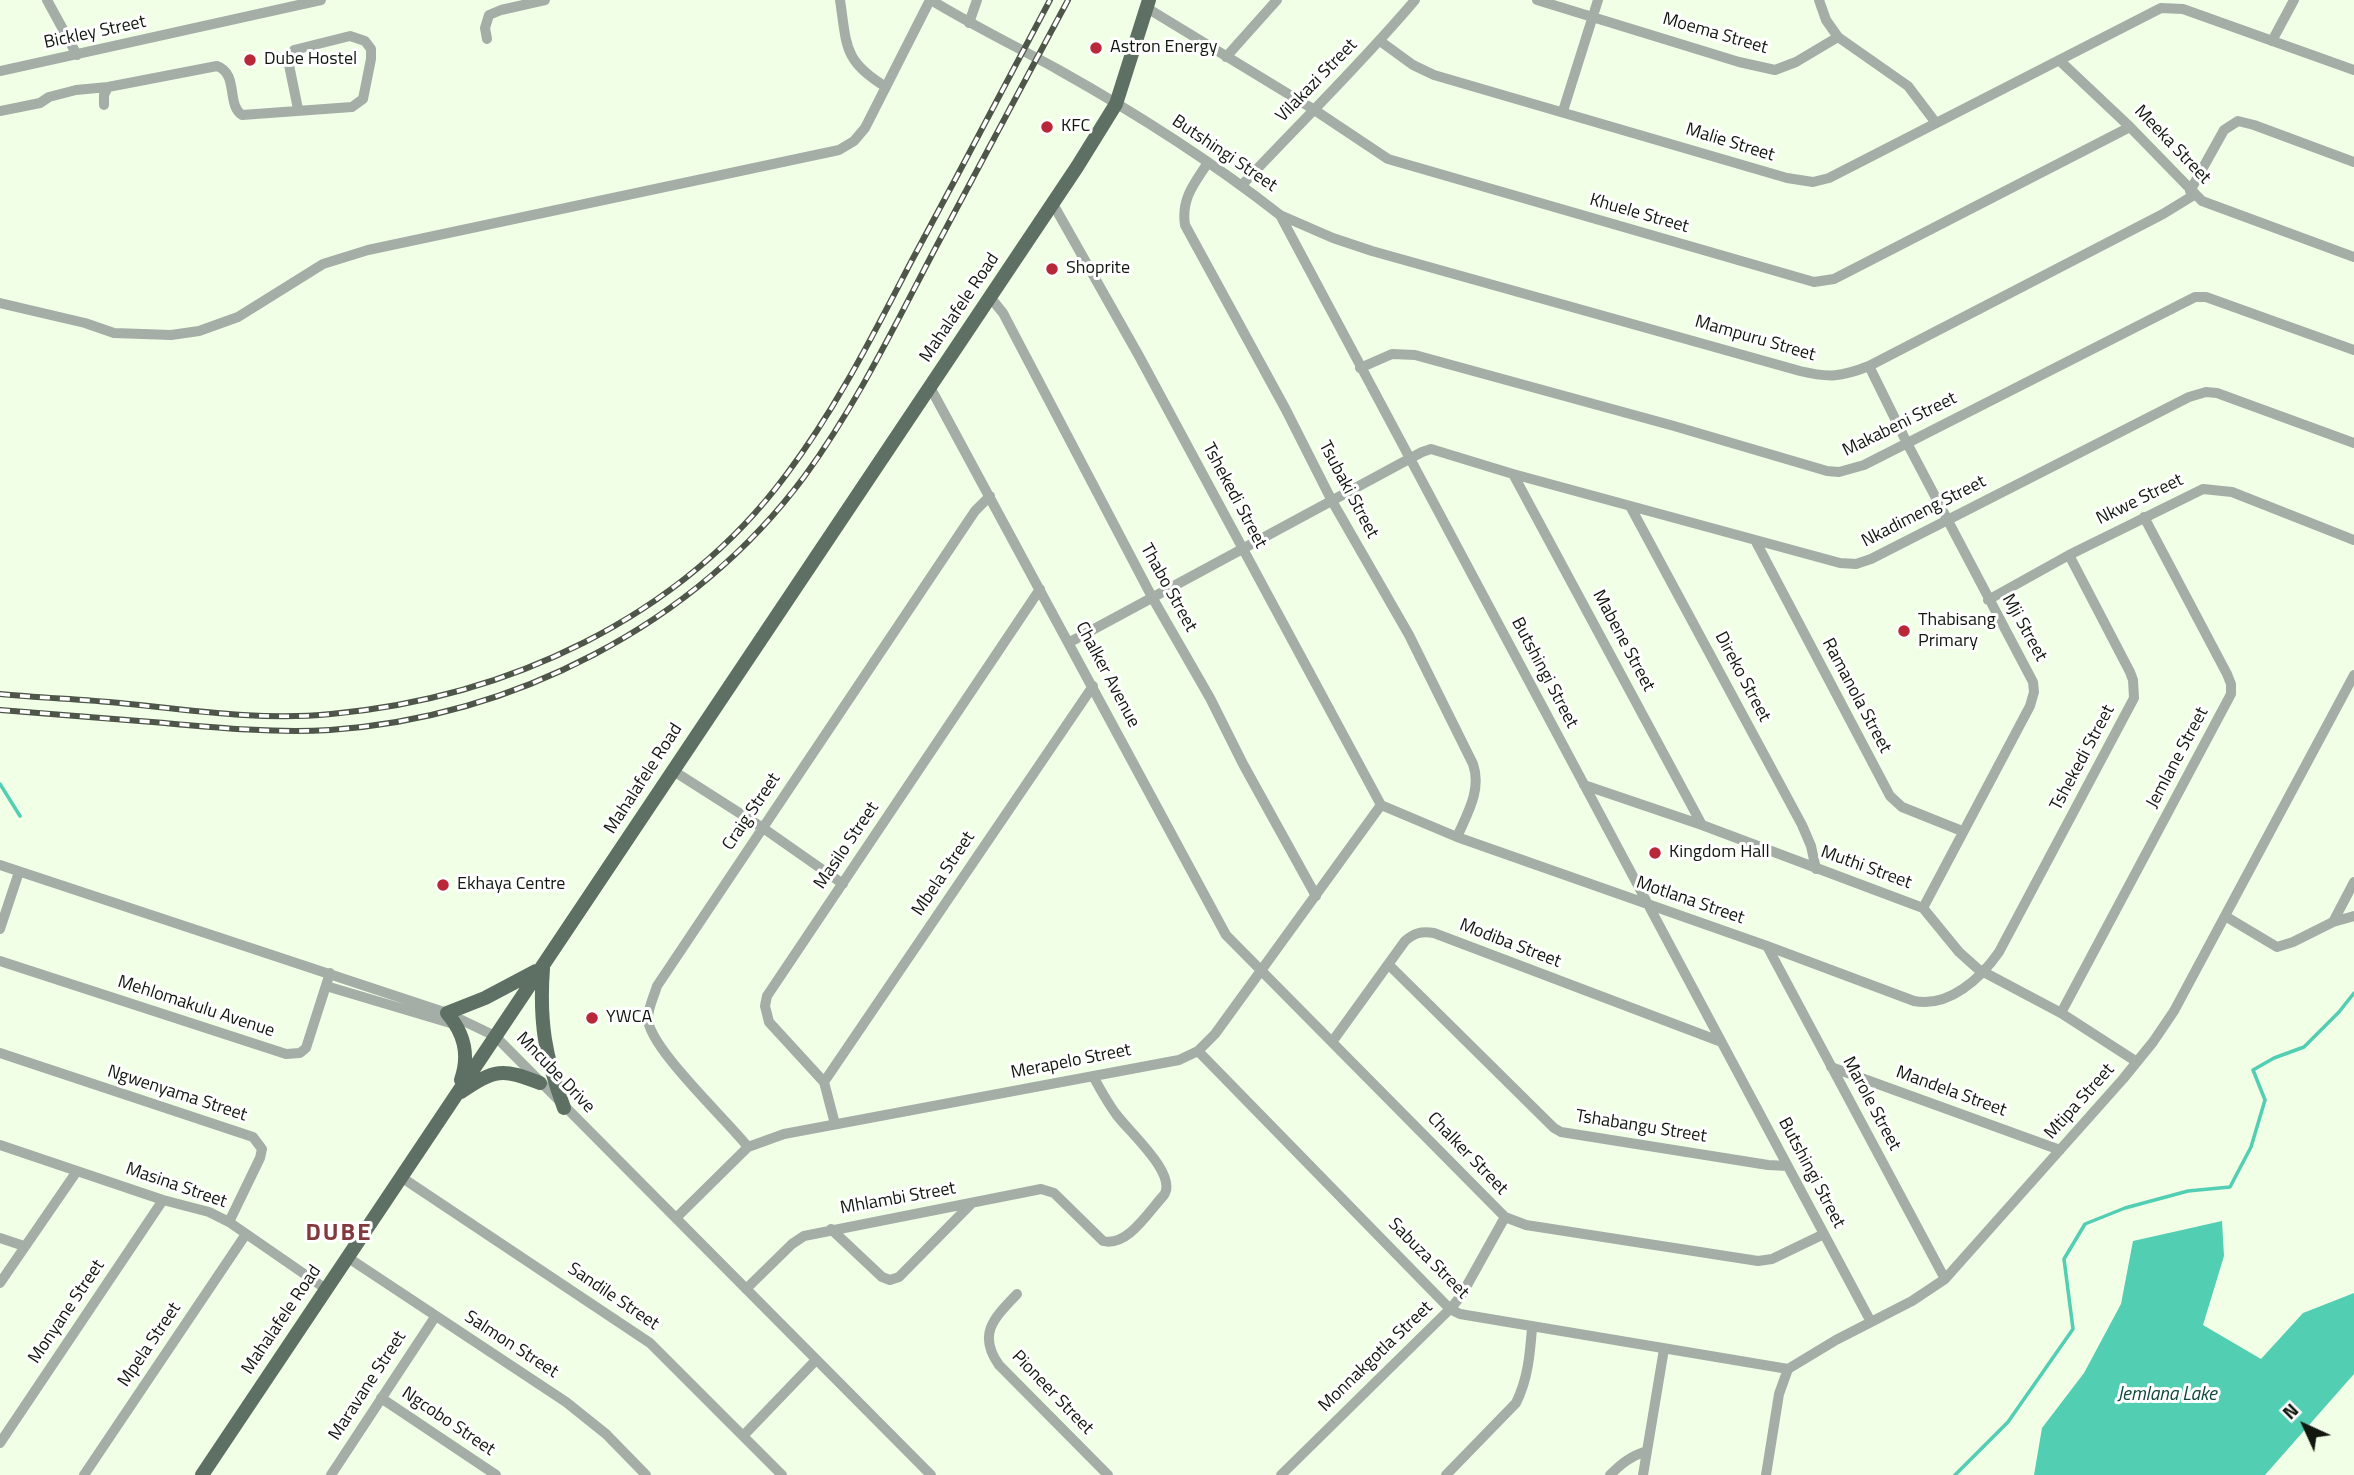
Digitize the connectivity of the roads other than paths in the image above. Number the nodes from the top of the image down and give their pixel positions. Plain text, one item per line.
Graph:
1 (47, 0) edge
2 (321, 0) edge
3 (545, 0) edge
4 (840, 0) edge
5 (930, 0) edge
6 (977, 0) edge
7 (1277, 0) edge
8 (1415, 0) edge
9 (1536, 0) edge
10 (1598, 0) edge
11 (1819, 0) edge
12 (2294, 0) edge
13 (1148, 4) edge
14 (1593, 16) junction
15 (969, 23) junction
16 (1838, 37) junction
17 (487, 39) dead end
18 (1380, 41) junction
19 (2272, 41) junction
20 (77, 55) junction
21 (1226, 57) junction
22 (2059, 60) junction
23 (2354, 70) edge
24 (0, 71) edge
25 (108, 87) junction
26 (886, 87) junction
27 (1116, 104) junction
28 (104, 105) dead end
29 (298, 109) junction
30 (1313, 109) junction
31 (0, 111) edge
32 (1563, 111) junction
33 (1936, 123) junction
34 (2130, 127) junction
35 (2354, 162) edge
36 (1207, 164) junction
37 (1242, 185) junction
38 (2192, 193) junction
39 (1053, 204) junction
40 (1280, 215) junction
41 (2354, 257) edge
42 (990, 297) junction
43 (0, 303) edge
44 (2354, 350) edge
45 (1869, 366) junction
46 (1360, 368) junction
47 (930, 387) junction
48 (1907, 443) junction
49 (2354, 443) edge
50 (1410, 458) junction
51 (1513, 474) junction
52 (990, 496) junction
53 (1332, 500) junction
54 (1630, 506) junction
55 (2144, 517) junction
56 (1948, 520) junction
57 (1755, 540) junction
58 (2354, 540) edge
59 (1242, 549) junction
60 (2069, 555) junction
61 (1040, 589) junction
62 (1152, 597) junction
63 (1989, 600) junction
64 (1070, 642) junction
65 (2354, 675) edge
66 (1093, 686) junction
67 (672, 771) junction
68 (1584, 785) junction
69 (1381, 805) junction
70 (1702, 825) junction
71 (763, 828) junction
72 (1962, 831) junction
73 (1457, 837) junction
74 (0, 865) edge
75 (1816, 869) junction
76 (19, 872) junction
77 (2354, 882) edge
78 (843, 884) junction
79 (1316, 896) junction
80 (1650, 905) junction
81 (1923, 908) junction
82 (2225, 916) junction
83 (2354, 916) edge
84 (2333, 922) junction
85 (0, 929) edge
86 (1767, 946) junction
87 (0, 961) edge
88 (1389, 965) junction
89 (544, 966) junction
90 (1261, 972) junction
91 (330, 973) junction
92 (1984, 973) junction
93 (326, 986) junction
94 (447, 1013) junction
95 (2061, 1013) junction
96 (457, 1025) junction
97 (495, 1036) junction
98 (1719, 1041) junction
99 (1332, 1042) junction
100 (1198, 1051) junction
101 (0, 1053) edge
102 (2137, 1062) junction
103 (1830, 1068) junction
104 (1093, 1076) junction
105 (824, 1082) junction
106 (540, 1083) junction
107 (454, 1097) junction
108 (564, 1108) junction
109 (835, 1124) junction
110 (0, 1145) edge
111 (748, 1147) junction
112 (2060, 1150) junction
113 (1787, 1166) junction
114 (77, 1171) junction
115 (401, 1177) junction
116 (163, 1200) junction
117 (972, 1204) junction
118 (1505, 1217) junction
119 (676, 1218) junction
120 (229, 1222) junction
121 (831, 1229) junction
122 (246, 1234) junction
123 (1824, 1234) junction
124 (0, 1238) edge
125 (24, 1246) junction
126 (347, 1257) junction
127 (1945, 1279) junction
128 (0, 1283) edge
129 (326, 1289) junction
130 (746, 1289) junction
131 (1017, 1294) dead end
132 (1450, 1308) junction
133 (435, 1317) junction
134 (1871, 1322) junction
135 (1532, 1328) junction
136 (1664, 1349) junction
137 (816, 1360) junction
138 (1788, 1369) junction
139 (381, 1398) junction
140 (743, 1436) junction
141 (0, 1443) edge
142 (1647, 1451) junction
143 (84, 1475) edge
144 (202, 1475) edge
145 (331, 1475) edge
146 (496, 1475) edge
147 (646, 1475) edge
148 (782, 1475) edge
149 (932, 1475) edge
150 (1108, 1475) edge
151 (1281, 1475) edge
152 (1446, 1475) edge
153 (1610, 1475) edge
154 (1643, 1475) edge
155 (1766, 1475) edge

1 - 20 street
2 - 20 street, Bickley Street
3 - 17 street
4 - 26 street
5 - 15 street, Butshingi Street
5 - 26 street
6 - 15 street
7 - 21 street
8 - 18 street, Vilakazi Street
9 - 14 street, Moema Street
10 - 14 street
11 - 16 street
12 - 19 street
13 - 21 street, Khuele Street
13 - 27 main road, Mahalafele Road
14 - 16 street, Moema Street
14 - 32 street
15 - 27 street, Butshingi Street
16 - 33 street
18 - 30 street, Vilakazi Street
18 - 32 street, Malie Street
19 - 22 street, Malie Street
19 - 23 street, Malie Street
20 - 24 street, Bickley Street
21 - 30 street, Khuele Street
22 - 33 street, Malie Street
22 - 34 street, Meeka Street
25 - 28 street
25 - 29 street
25 - 31 street
26 - 43 street
27 - 36 street, Butshingi Street
27 - 39 main road, Mahalafele Road
29 - 29 street
30 - 34 street, Khuele Street
30 - 37 street, Vilakazi Street
32 - 33 street, Malie Street
34 - 38 street, Meeka Street
35 - 38 street
36 - 37 street, Butshingi Street
36 - 53 street, Tsubaki Street
37 - 40 street, Butshingi Street
38 - 41 street, Meeka Street
38 - 45 street, Mampuru Street
39 - 42 main road, Mahalafele Road
39 - 59 street, Tshekedi Street
40 - 45 street, Mampuru Street
40 - 46 street, Butshingi Street
42 - 47 main road, Mahalafele Road
42 - 62 street, Thabo Street
44 - 48 street, Makabeni Street
45 - 48 street, Mji Street
46 - 48 street, Makabeni Street
46 - 50 street, Butshingi Street
47 - 52 street, Chalker Avenue
47 - 67 main road, Mahalafele Road
48 - 56 street, Mji Street
49 - 56 street, Nkadimeng Street
50 - 51 street, Nkadimeng Street
50 - 53 street, Nkadimeng Street
50 - 68 street, Butshingi Street
51 - 54 street, Nkadimeng Street
51 - 70 street, Mabene Street
52 - 61 street, Chalker Avenue
52 - 71 street, Craig Street
53 - 59 street, Nkadimeng Street
53 - 73 street, Tsubaki Street
54 - 57 street, Nkadimeng Street
54 - 75 street, Direko Street
55 - 58 street, Nkwe Street
55 - 60 street, Nkwe Street
55 - 95 street, Jemlane Street
56 - 57 street, Nkadimeng Street
56 - 63 street, Mji Street
57 - 72 street, Ramanola Street
59 - 62 street, Nkadimeng Street
59 - 69 street, Tshekedi Street
60 - 63 street, Nkwe Street
60 - 92 street, Tshekedi Street
61 - 64 street, Chalker Avenue
61 - 78 street, Masilo Street
62 - 64 street, Nkadimeng Street
62 - 79 street, Thabo Street
63 - 72 street, Mji Street
64 - 66 street, Chalker Avenue
65 - 82 street, Mtipa Street
66 - 90 street, Chalker Avenue
66 - 105 street, Mbela Street
67 - 71 street
67 - 89 main road, Mahalafele Road
68 - 70 street, Muthi Street
68 - 80 street, Butshingi Street
69 - 73 street, Motlana Street
69 - 79 street, Merapelo Street
70 - 75 street, Muthi Street
71 - 78 street
71 - 111 street, Craig Street
72 - 81 street, Mji Street
73 - 80 street, Motlana Street
74 - 76 street, Mncube Drive
75 - 81 street, Muthi Street
76 - 85 street
76 - 91 street, Mncube Drive
77 - 84 street
78 - 105 street, Masilo Street
79 - 90 street, Merapelo Street
80 - 86 street, Motlana Street
80 - 98 street, Butshingi Street
81 - 92 street, Muthi Street
82 - 84 street
82 - 102 street, Mtipa Street
83 - 84 street
86 - 92 street, Motlana Street
86 - 103 street, Marole Street
87 - 93 street, Mehlomakulu Avenue
88 - 98 street, Modiba Street
88 - 99 street, Modiba Street
88 - 113 street, Tshabangu Street
89 - 94 main road
89 - 97 main road, Mahalafele Road
89 - 108 main road
90 - 99 street, Chalker Street
90 - 100 street, Merapelo Street
91 - 93 street, Mehlomakulu Avenue
91 - 94 street, Mncube Drive
92 - 95 street, Muthi Street
93 - 96 street
94 - 96 main road
94 - 97 street, Mncube Drive
95 - 102 street, Muthi Street
96 - 107 main road
97 - 106 street, Mncube Drive
97 - 107 main road, Mahalafele Road
98 - 113 street, Butshingi Street
99 - 118 street, Chalker Street
100 - 104 street, Merapelo Street
100 - 132 street, Sabuza Street
101 - 120 street, Ngwenyama Street
102 - 112 street, Mtipa Street
103 - 112 street, Mandela Street
103 - 127 street, Marole Street
104 - 109 street, Merapelo Street
104 - 117 street, Mhlambi Street
105 - 109 street, Masilo Street
106 - 107 main road
106 - 108 street, Mncube Drive
107 - 115 main road, Mahalafele Road
108 - 119 street, Mncube Drive
109 - 111 street, Merapelo Street
110 - 114 street, Masina Street
111 - 119 street, Merapelo Street
112 - 127 street, Mtipa Street
113 - 123 street, Butshingi Street
114 - 116 street, Masina Street
114 - 125 street
115 - 126 main road, Mahalafele Road
115 - 140 street, Sandile Street
116 - 120 street, Masina Street
116 - 141 street, Monyane Street
117 - 121 street, Mhlambi Street
117 - 121 street, Mhlambi Street
118 - 123 street, Chalker Street
118 - 132 street, Monnakgotla Street
119 - 130 street, Mncube Drive
120 - 122 street, Masina Street
121 - 130 street, Mhlambi Street
122 - 129 street, Masina Street
122 - 143 street, Mpela Street
123 - 134 street, Butshingi Street
124 - 125 street
125 - 128 street
126 - 129 main road, Mahalafele Road
126 - 133 street, Salmon Street
127 - 134 street, Mtipa Street
129 - 144 main road, Mahalafele Road
130 - 137 street, Mncube Drive
131 - 150 street, Pioneer Street
132 - 135 street, Sabuza Street
132 - 151 street, Monnakgotla Street
133 - 139 street, Maravane Street
133 - 147 street, Salmon Street
134 - 138 street, Mtipa Street
135 - 136 street, Sabuza Street
135 - 152 street
136 - 138 street, Sabuza Street
136 - 142 street
137 - 140 street
137 - 149 street, Mncube Drive
138 - 155 street
139 - 145 street, Maravane Street
139 - 146 street, Ngcobo Street
140 - 148 street, Sandile Street
142 - 153 street
142 - 154 street

